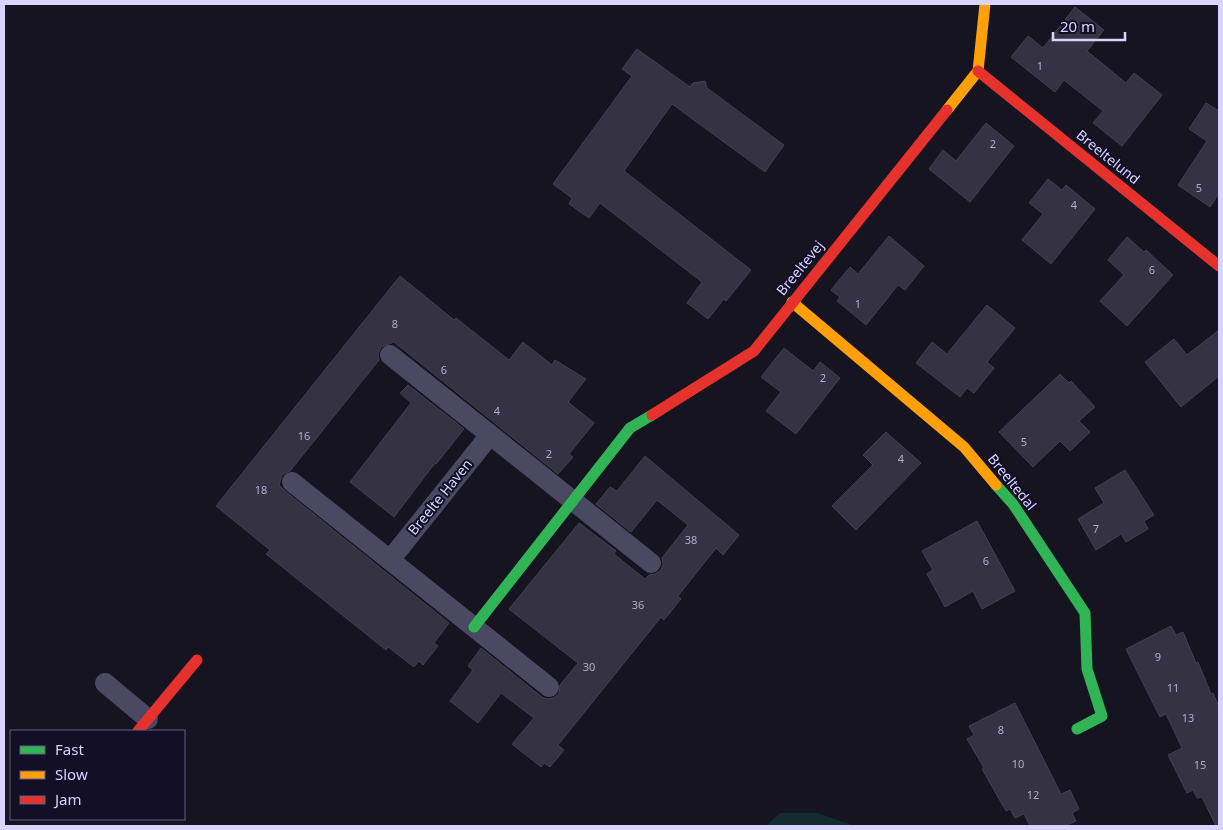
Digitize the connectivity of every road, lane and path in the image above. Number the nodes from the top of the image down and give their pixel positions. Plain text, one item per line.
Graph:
1 (985, 4) edge
2 (978, 71) junction
3 (1219, 266) edge
4 (792, 302) junction
5 (390, 355) dead end
6 (490, 435) junction
7 (292, 482) dead end
8 (574, 501) junction
9 (390, 560) junction
10 (651, 563) dead end
11 (474, 627) junction
12 (197, 660) dead end
13 (105, 683) dead end
14 (549, 686) dead end
15 (143, 725) edge
16 (1077, 729) dead end

1 - 2 street
2 - 3 street, Breeltelund
2 - 4 street, Breeltevej
4 - 8 street, Breeltevej
4 - 16 street, Breeltedal
5 - 6 street
6 - 8 street
6 - 9 street, Breelte Haven
7 - 9 street
8 - 10 street
8 - 11 street
9 - 11 street
11 - 14 street
12 - 15 street
13 - 15 street

